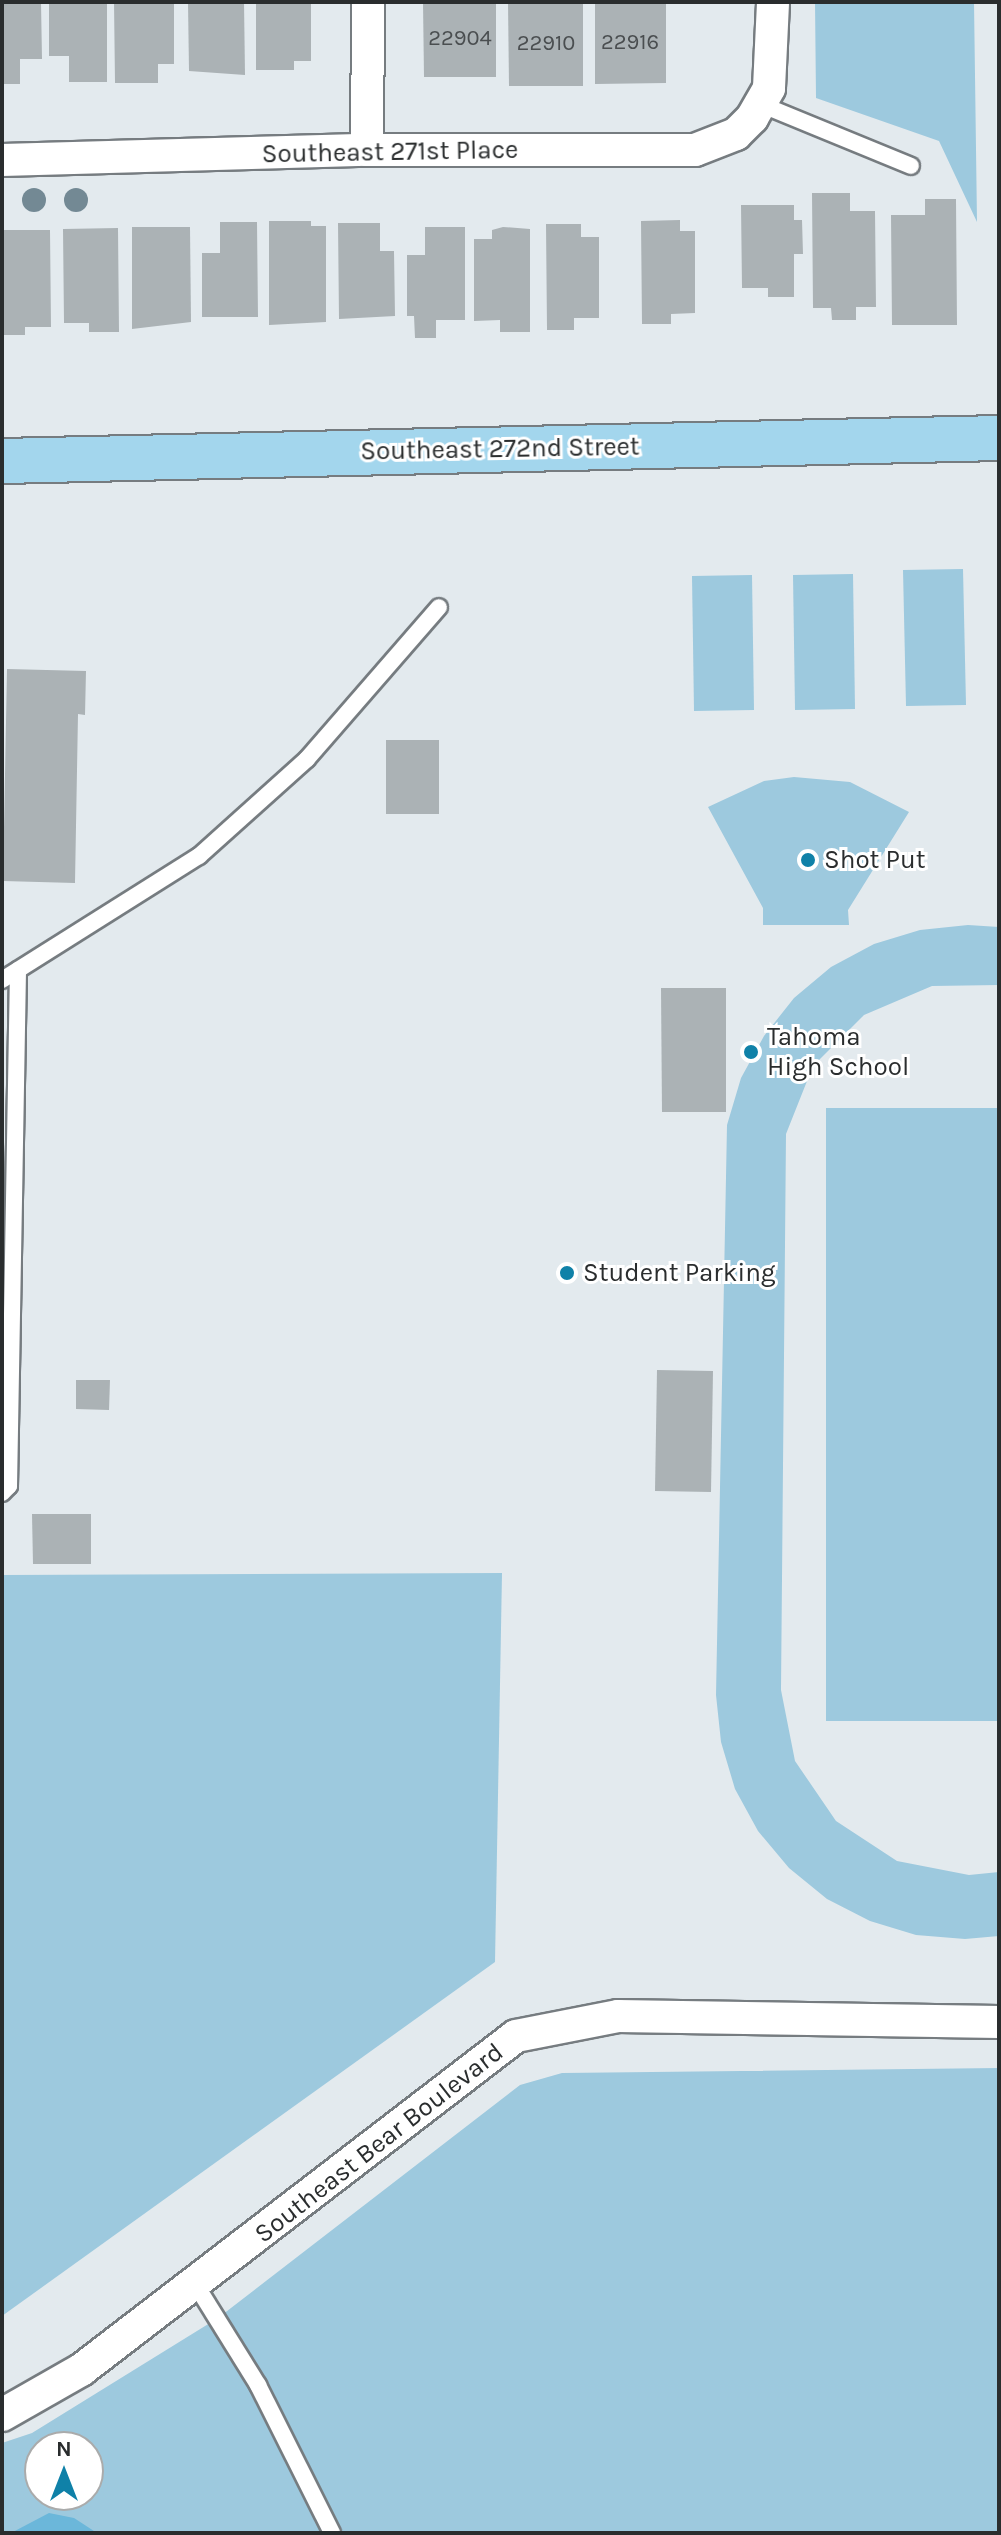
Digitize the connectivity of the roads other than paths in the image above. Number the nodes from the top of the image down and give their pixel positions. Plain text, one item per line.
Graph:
1 (368, 2) edge
2 (773, 2) edge
3 (760, 104) junction
4 (367, 150) junction
5 (2, 160) edge
6 (911, 166) dead end
7 (999, 438) edge
8 (2, 461) edge
9 (439, 607) dead end
10 (18, 970) junction
11 (2, 980) edge
12 (2, 1493) edge
13 (999, 2022) edge
14 (196, 2285) junction
15 (2, 2415) edge
16 (332, 2533) edge

1 - 4 street
2 - 3 street
3 - 4 street, Southeast 271st Place
3 - 6 lane
4 - 5 street, Southeast 271st Place
7 - 8 main road, Southeast 272nd Street
9 - 10 lane
10 - 11 lane
10 - 12 lane
13 - 14 street, Southeast Bear Boulevard
14 - 15 street, Southeast Bear Boulevard
14 - 16 lane

